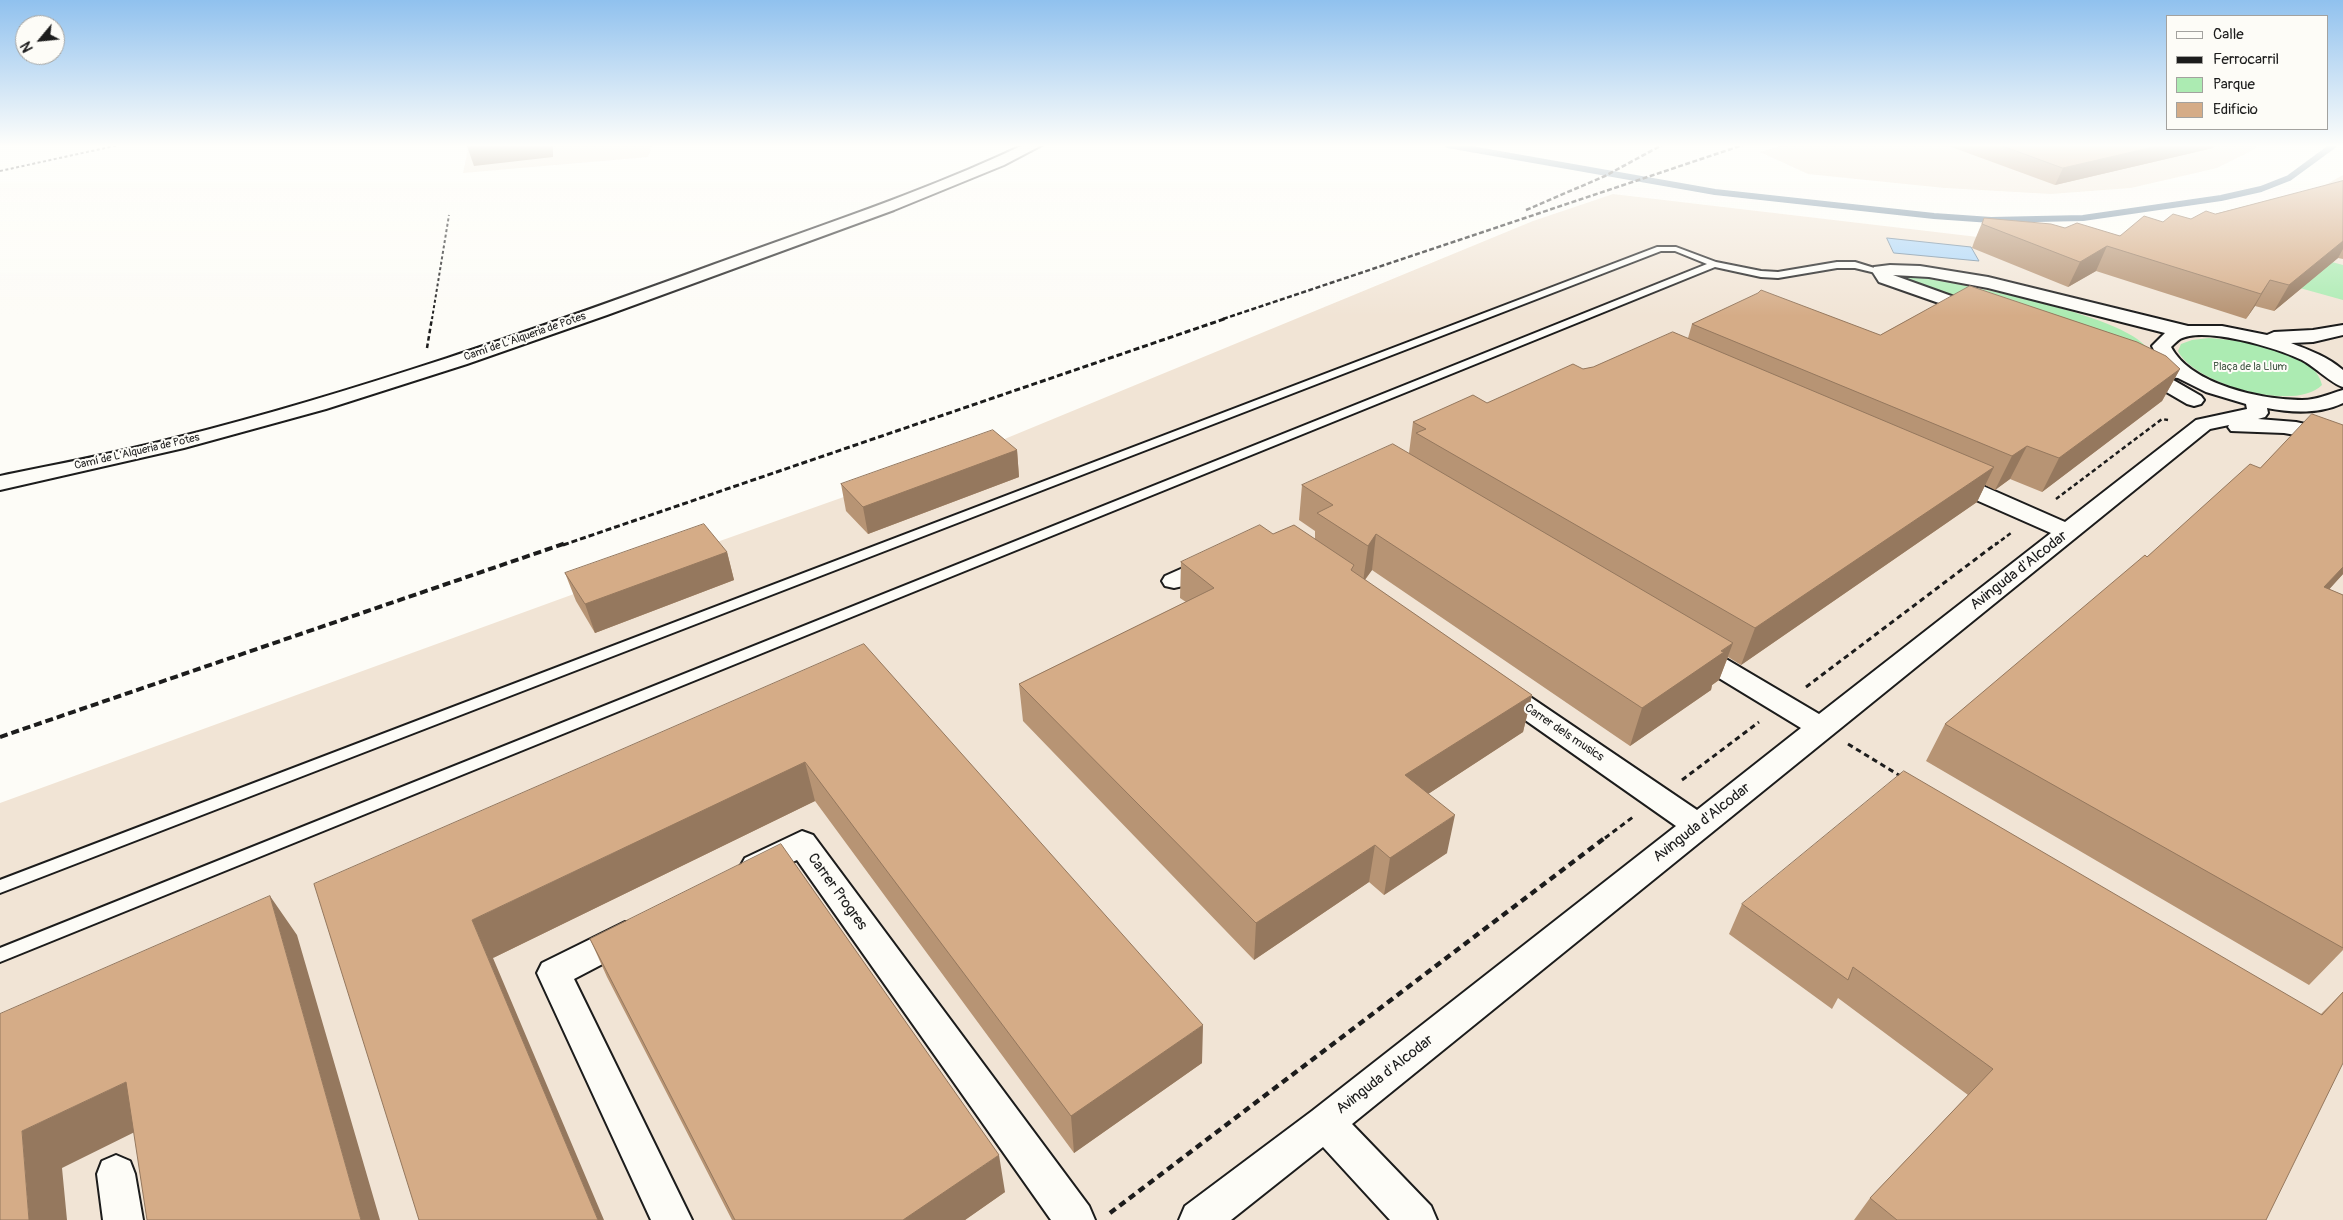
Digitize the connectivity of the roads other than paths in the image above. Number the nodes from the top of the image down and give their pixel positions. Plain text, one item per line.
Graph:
1 (899, 202) edge
2 (1714, 264) junction
3 (1880, 271) junction
4 (2080, 307) junction
5 (1994, 318) edge
6 (2343, 330) edge
7 (2188, 332) junction
8 (2262, 339) junction
9 (2161, 346) junction
10 (2340, 367) edge
11 (2188, 376) junction
12 (2260, 401) junction
13 (2338, 402) edge
14 (2198, 418) junction
15 (2337, 437) edge
16 (1934, 473) edge
17 (0, 483) edge
18 (2069, 532) junction
19 (1228, 555) edge
20 (1174, 581) dead end
21 (1672, 638) edge
22 (1478, 674) edge
23 (1822, 728) junction
24 (1698, 826) junction
25 (725, 884) edge
26 (0, 887) edge
27 (656, 919) edge
28 (0, 955) edge
29 (1325, 1123) junction
30 (116, 1174) dead end
31 (123, 1220) edge
32 (672, 1220) edge
33 (1075, 1220) edge
34 (1199, 1220) edge
35 (1417, 1220) edge

1 - 17 street, Camí de L'Alqueria de Potes
2 - 3 lane
2 - 26 lane
2 - 28 lane
3 - 4 street
3 - 5 street
4 - 7 street
4 - 9 street
6 - 8 street
7 - 8 street
7 - 9 street
8 - 10 street
9 - 11 street
11 - 12 street
11 - 14 street
11 - 14 street
12 - 13 street
12 - 14 street, Avinguda d'Alcodar
12 - 15 street
14 - 15 street
14 - 18 street, Avinguda d'Alcodar
16 - 18 street
18 - 23 street, Avinguda d'Alcodar
19 - 20 street
21 - 23 street
22 - 24 street, Carrer dels musics
23 - 24 street, Avinguda d'Alcodar
24 - 29 street, Avinguda d'Alcodar
25 - 33 street, Carrer Progres
27 - 32 street
29 - 34 street, Avinguda d'Alcodar
29 - 35 street
30 - 31 street

